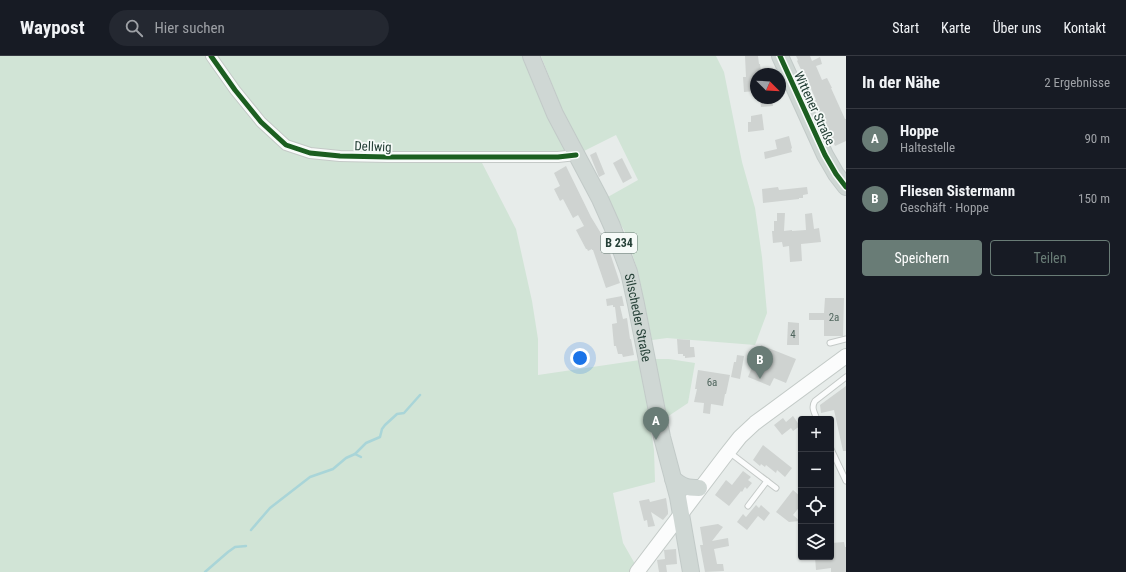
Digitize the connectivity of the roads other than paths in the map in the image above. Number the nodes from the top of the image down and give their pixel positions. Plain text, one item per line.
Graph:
1 (211, 56) edge
2 (531, 56) edge
3 (780, 56) edge
4 (576, 154) junction
5 (846, 187) edge
6 (846, 339) edge
7 (830, 343) dead end
8 (846, 356) edge
9 (846, 377) edge
10 (816, 416) edge
11 (728, 451) junction
12 (832, 452) edge
13 (674, 479) junction
14 (767, 481) junction
15 (846, 481) edge
16 (699, 488) junction
17 (776, 488) dead end
18 (748, 506) dead end
19 (681, 513) junction
20 (637, 572) edge
21 (691, 572) edge

1 - 4 street, Dellwig
2 - 4 main road, Silscheder Straße / B 234
3 - 5 main road, Wittener Straße
4 - 13 main road, Silscheder Straße / B 234
6 - 7 lane
8 - 11 main road
9 - 10 lane
11 - 14 lane
11 - 16 main road
12 - 15 lane
13 - 16 main road
13 - 19 main road, Silscheder Straße / B 234
14 - 17 lane
14 - 18 lane
16 - 19 main road
19 - 20 main road
19 - 21 main road, Silscheder Straße / B 234

